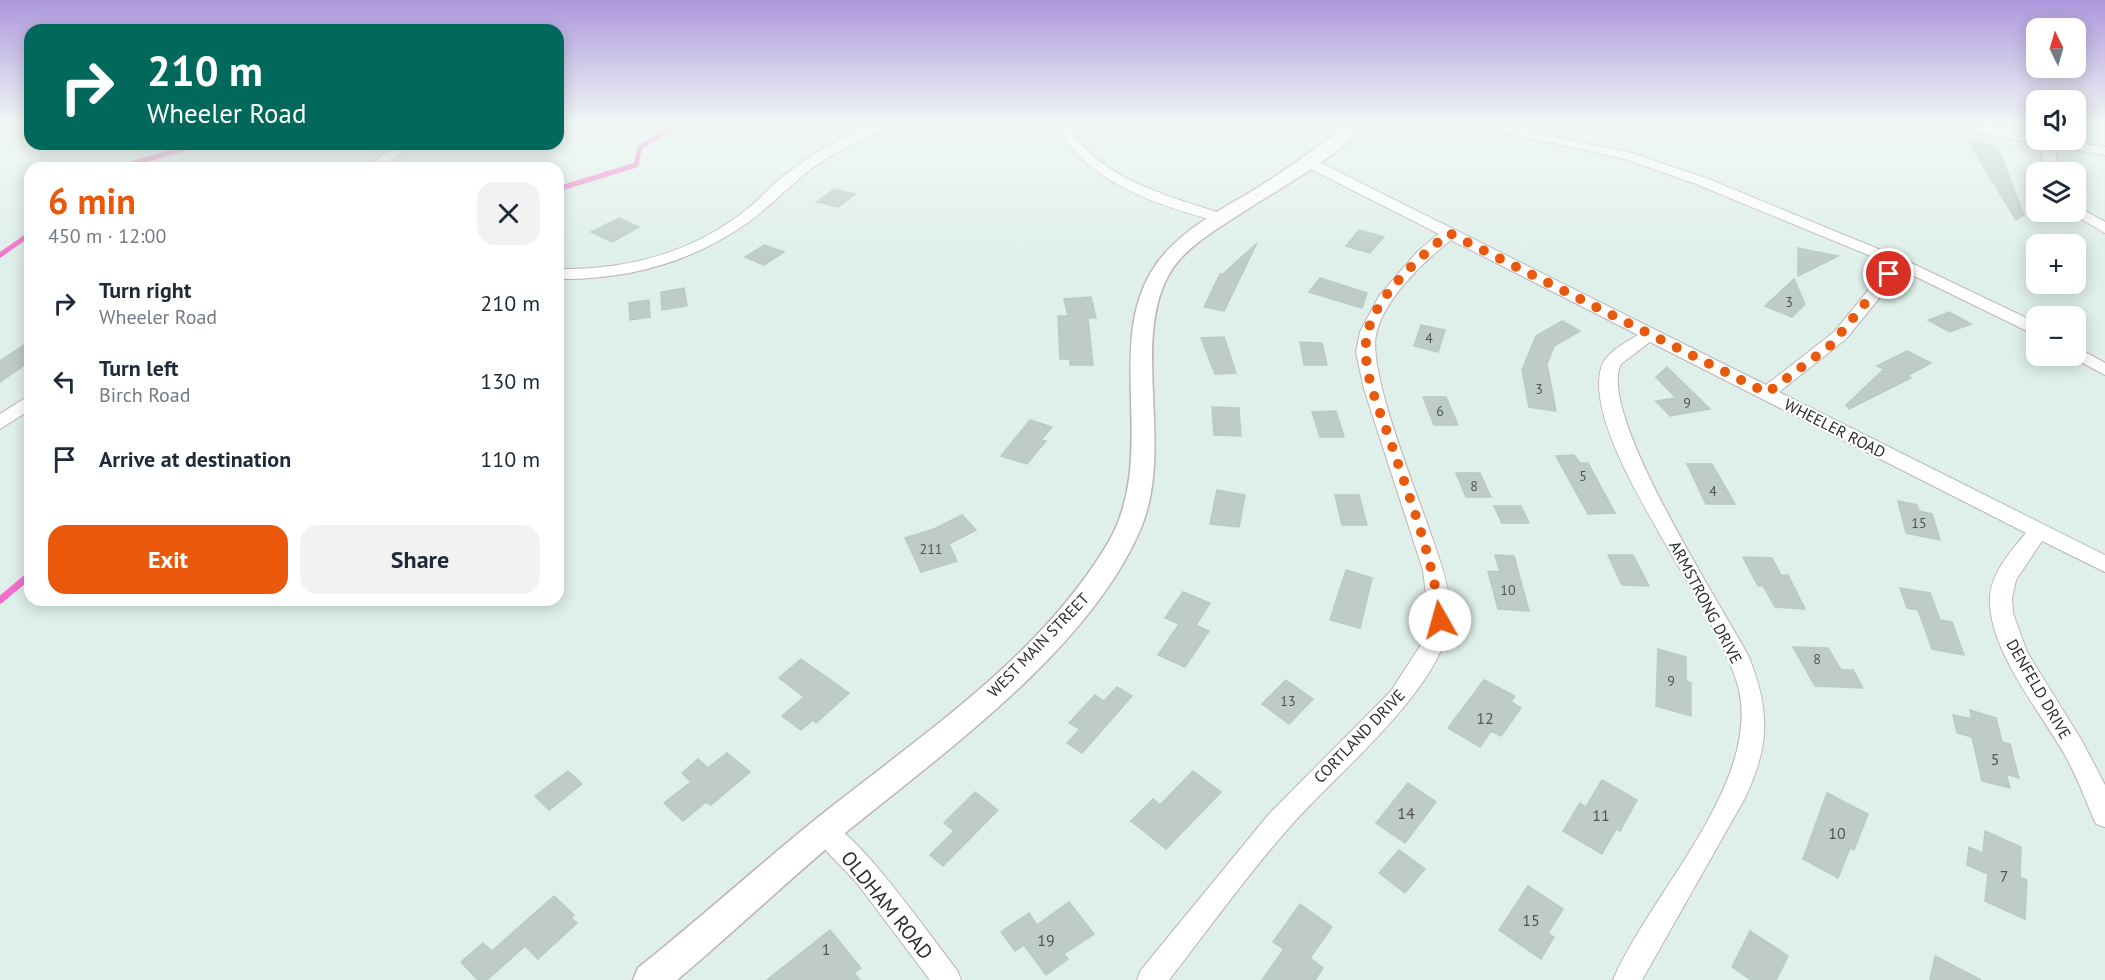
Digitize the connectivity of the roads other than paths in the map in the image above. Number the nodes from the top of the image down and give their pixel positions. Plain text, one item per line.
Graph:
1 (803, 170) edge
2 (1103, 170) edge
3 (1296, 170) edge
4 (1323, 170) edge
5 (1670, 170) edge
6 (2086, 217) edge
7 (1221, 218) junction
8 (2105, 229) edge
9 (1449, 233) junction
10 (1900, 263) junction
11 (564, 274) edge
12 (2026, 324) edge
13 (1651, 334) junction
14 (2086, 358) edge
15 (2105, 370) edge
16 (1767, 393) junction
17 (24, 405) edge
18 (0, 423) edge
19 (2039, 531) junction
20 (2105, 564) edge
21 (2105, 816) edge
22 (825, 832) junction
23 (650, 980) edge
24 (947, 980) edge
25 (1151, 980) edge
26 (1627, 980) edge

1 - 11 street
2 - 7 street
3 - 7 street, WEST MAIN STREET
4 - 9 street, WHEELER ROAD
5 - 10 street
6 - 8 street
7 - 22 street, WEST MAIN STREET
9 - 13 street, WHEELER ROAD
9 - 25 street, CORTLAND DRIVE
10 - 12 street
10 - 16 street
13 - 16 street, WHEELER ROAD
13 - 26 street, ARMSTRONG DRIVE
14 - 15 street
16 - 19 street, WHEELER ROAD
17 - 18 street
19 - 20 street, WHEELER ROAD
19 - 21 street, DENFELD DRIVE
22 - 23 street, WEST MAIN STREET
22 - 24 street, OLDHAM ROAD

